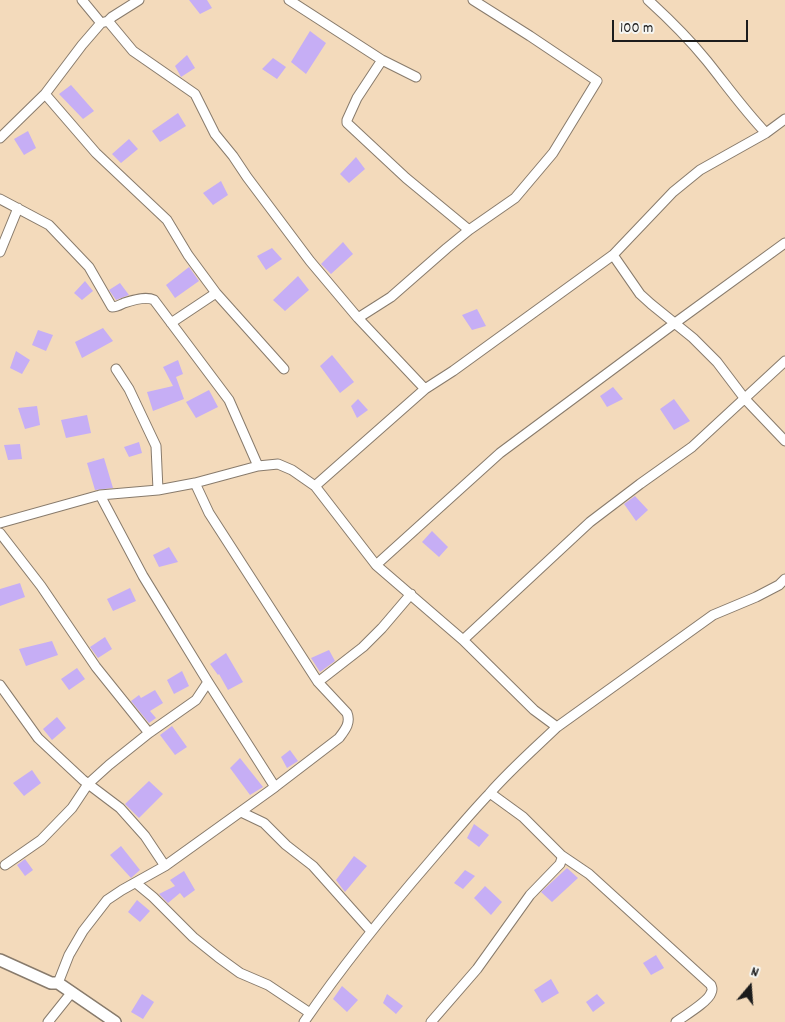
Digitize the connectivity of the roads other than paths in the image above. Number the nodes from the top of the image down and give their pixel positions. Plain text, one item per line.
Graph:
1 (82, 0) edge
2 (140, 0) edge
3 (289, 0) edge
4 (473, 0) edge
5 (648, 0) edge
6 (104, 22) junction
7 (382, 60) junction
8 (416, 76) dead end
9 (45, 94) junction
10 (785, 119) edge
11 (766, 133) junction
12 (0, 138) edge
13 (0, 199) edge
14 (18, 208) junction
15 (469, 230) junction
16 (785, 243) edge
17 (0, 252) edge
18 (613, 254) junction
19 (216, 293) junction
20 (358, 318) junction
21 (171, 323) junction
22 (675, 323) junction
23 (785, 361) edge
24 (116, 369) dead end
25 (284, 369) dead end
26 (425, 389) junction
27 (745, 399) junction
28 (785, 441) edge
29 (258, 466) junction
30 (196, 483) junction
31 (315, 486) junction
32 (158, 490) junction
33 (100, 495) junction
34 (0, 523) edge
35 (0, 533) edge
36 (376, 565) junction
37 (785, 579) edge
38 (411, 594) junction
39 (463, 640) junction
40 (208, 682) junction
41 (318, 682) junction
42 (0, 685) edge
43 (557, 727) junction
44 (149, 733) junction
45 (88, 784) junction
46 (275, 787) junction
47 (490, 792) junction
48 (241, 812) junction
49 (562, 855) junction
50 (2, 865) edge
51 (165, 866) junction
52 (136, 883) junction
53 (371, 931) junction
54 (0, 960) edge
55 (58, 983) junction
56 (72, 992) junction
57 (310, 1013) junction
58 (48, 1022) edge
59 (115, 1022) edge
60 (304, 1022) edge
61 (431, 1022) edge
62 (676, 1022) edge

1 - 6 street
2 - 6 street
3 - 7 street
4 - 15 street
5 - 11 street
6 - 9 street
6 - 20 street
7 - 8 street
7 - 15 street
9 - 12 street
9 - 19 street
10 - 11 street
11 - 18 street
13 - 14 street
14 - 17 street
14 - 21 street
15 - 20 street
16 - 22 street
18 - 22 street
18 - 26 street
19 - 21 street
19 - 25 street
20 - 26 street
21 - 29 street
22 - 27 street
22 - 36 street
23 - 27 street
24 - 32 street
26 - 31 street
27 - 28 street
27 - 39 street
29 - 30 street
29 - 31 street
30 - 32 street
30 - 41 street
31 - 36 street
32 - 33 street
33 - 34 street
33 - 40 street
35 - 44 street
36 - 38 street
37 - 43 street
38 - 39 street
38 - 41 street
39 - 43 street
40 - 44 street
40 - 46 street
41 - 46 street
42 - 45 street
43 - 47 street
44 - 45 street
45 - 50 street
45 - 51 street
46 - 48 street
47 - 49 street
47 - 53 street
48 - 51 street
48 - 53 street
49 - 61 street
49 - 62 street
51 - 52 street
52 - 55 street
52 - 57 street
53 - 57 street
54 - 55 street
55 - 56 street
56 - 58 street
56 - 59 street
57 - 60 street

